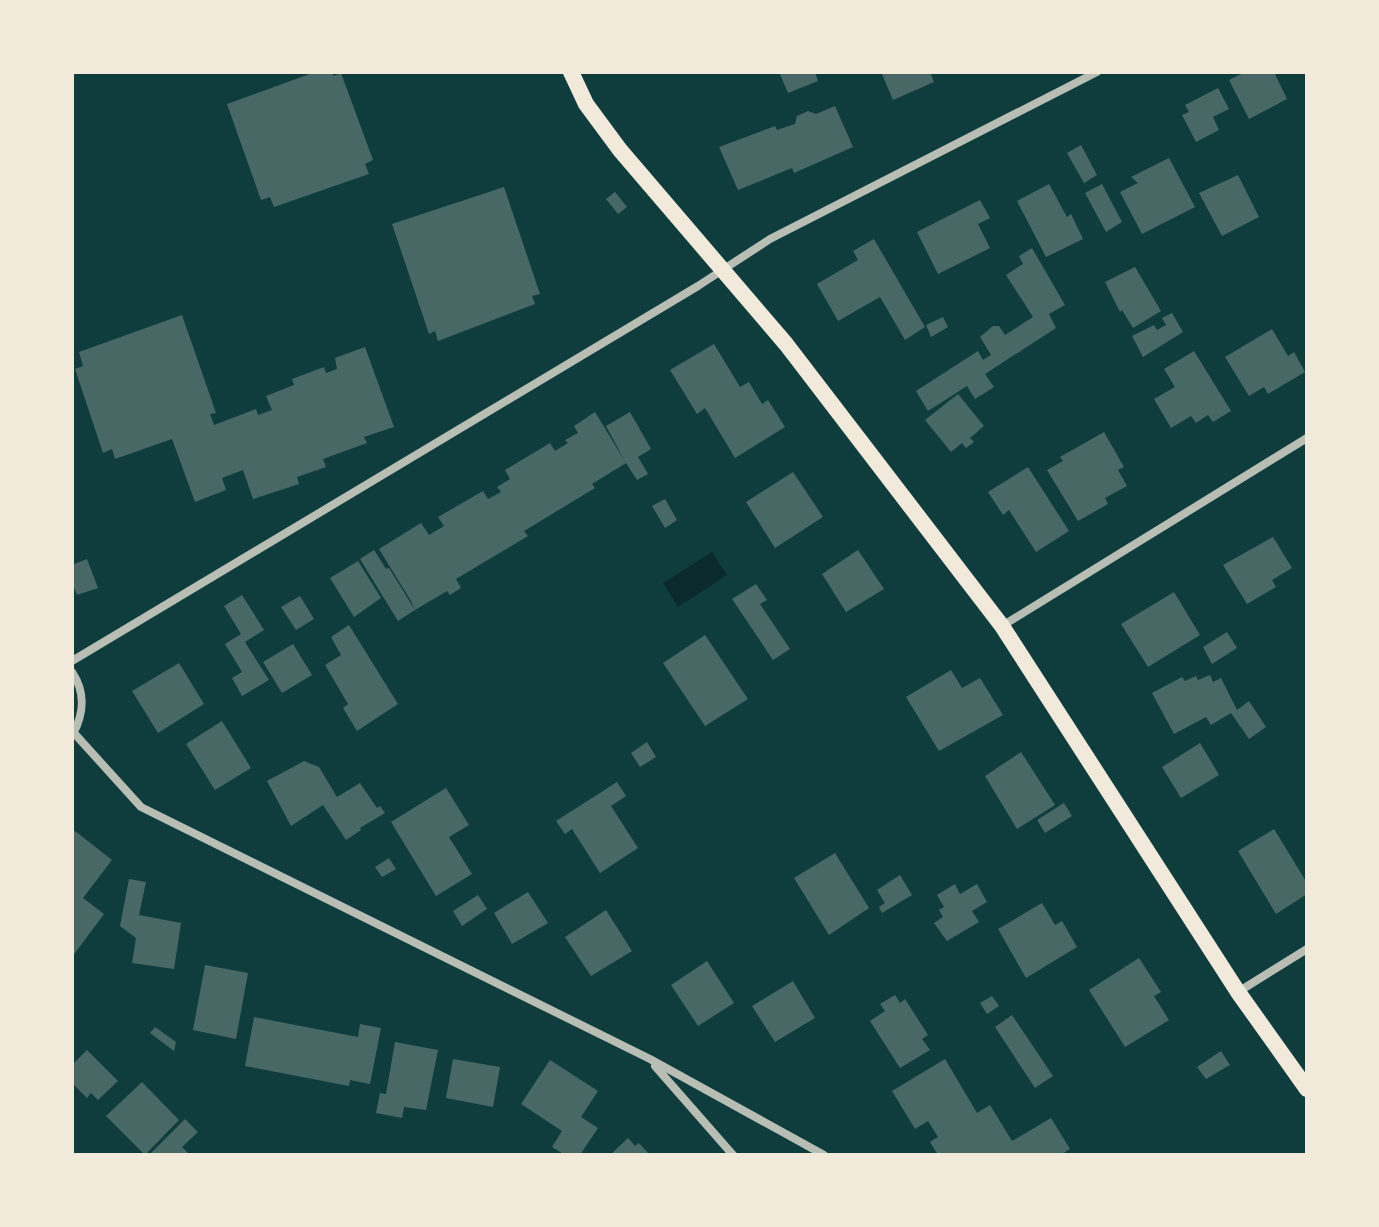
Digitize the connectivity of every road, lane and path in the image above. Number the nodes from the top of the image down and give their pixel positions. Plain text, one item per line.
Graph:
1 (571, 72) edge
2 (1097, 72) edge
3 (722, 269) junction
4 (1307, 438) edge
5 (1002, 626) junction
6 (72, 661) edge
7 (72, 672) edge
8 (73, 734) edge
9 (1307, 949) edge
10 (1238, 992) junction
11 (650, 1059) junction
12 (1307, 1089) edge
13 (733, 1155) edge
14 (824, 1155) edge

1 - 3 main road
2 - 3 street
3 - 5 main road
3 - 6 street
4 - 5 street
5 - 10 main road
7 - 8 street
8 - 11 street
9 - 10 street
10 - 12 main road
11 - 13 street
11 - 14 street

